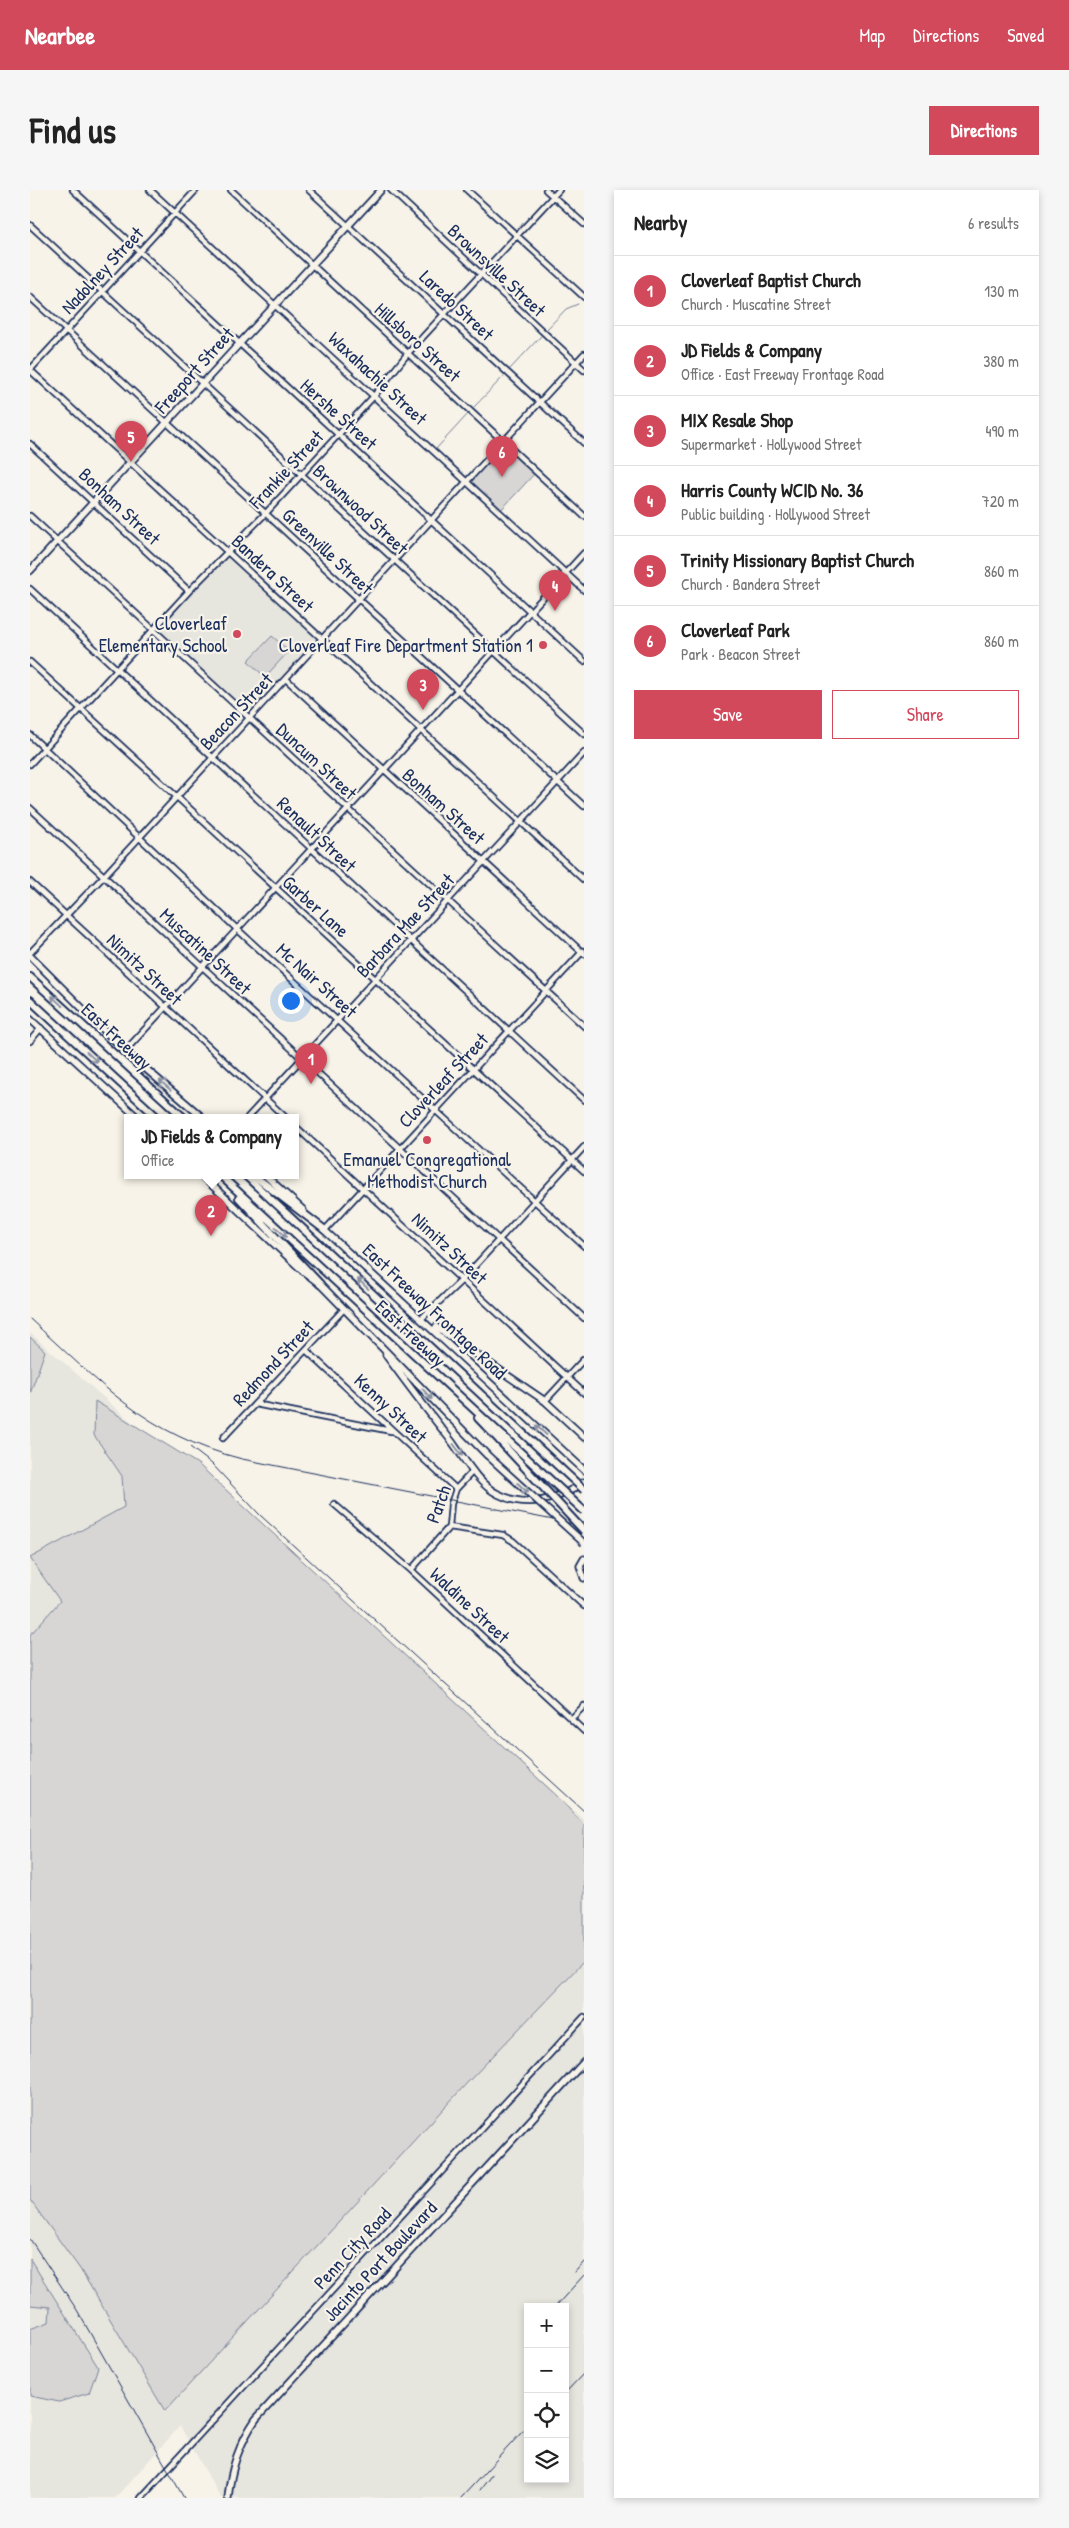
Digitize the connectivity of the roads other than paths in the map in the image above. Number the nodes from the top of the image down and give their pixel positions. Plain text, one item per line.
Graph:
1 (73, 190) edge
2 (150, 190) edge
3 (196, 190) edge
4 (231, 190) edge
5 (309, 190) edge
6 (382, 190) edge
7 (391, 190) edge
8 (467, 190) edge
9 (546, 190) edge
10 (559, 190) edge
11 (553, 196) junction
12 (175, 213) junction
13 (584, 224) edge
14 (30, 225) edge
15 (348, 226) junction
16 (517, 235) junction
17 (140, 251) junction
18 (311, 265) junction
19 (480, 276) junction
20 (102, 292) junction
21 (30, 296) edge
22 (584, 297) edge
23 (274, 304) junction
24 (444, 314) junction
25 (67, 330) junction
26 (238, 343) junction
27 (408, 353) junction
28 (584, 354) edge
29 (576, 363) junction
30 (30, 370) edge
31 (584, 370) edge
32 (203, 384) junction
33 (374, 396) junction
34 (540, 402) junction
35 (167, 423) junction
36 (338, 434) junction
37 (504, 441) junction
38 (584, 443) edge
39 (30, 444) edge
40 (130, 462) junction
41 (301, 474) junction
42 (467, 481) junction
43 (93, 503) junction
44 (266, 513) junction
45 (30, 516) edge
46 (584, 516) edge
47 (432, 520) junction
48 (57, 541) junction
49 (226, 551) junction
50 (584, 553) edge
51 (395, 560) junction
52 (30, 571) edge
53 (565, 573) junction
54 (30, 589) edge
55 (584, 590) edge
56 (189, 591) junction
57 (359, 599) junction
58 (529, 612) junction
59 (153, 630) junction
60 (322, 639) junction
61 (492, 652) junction
62 (584, 661) edge
63 (30, 662) edge
64 (116, 670) junction
65 (286, 679) junction
66 (456, 691) junction
67 (81, 709) junction
68 (250, 718) junction
69 (420, 731) junction
70 (584, 734) edge
71 (30, 735) edge
72 (44, 748) junction
73 (584, 753) edge
74 (213, 758) junction
75 (30, 764) edge
76 (383, 771) junction
77 (558, 782) junction
78 (177, 797) junction
79 (584, 806) edge
80 (30, 808) edge
81 (347, 810) junction
82 (521, 822) junction
83 (140, 838) junction
84 (310, 850) junction
85 (484, 862) junction
86 (104, 876) junction
87 (584, 880) edge
88 (30, 882) edge
89 (274, 888) junction
90 (448, 901) junction
91 (66, 915) junction
92 (237, 929) junction
93 (411, 941) junction
94 (583, 952) edge
95 (30, 954) edge
96 (201, 968) junction
97 (30, 975) edge
98 (376, 980) junction
99 (546, 991) junction
100 (30, 1000) edge
101 (164, 1008) junction
102 (30, 1019) edge
103 (338, 1020) junction
104 (584, 1026) edge
105 (41, 1028) junction
106 (509, 1031) junction
107 (30, 1041) edge
108 (125, 1051) junction
109 (302, 1059) junction
110 (473, 1070) junction
111 (265, 1099) junction
112 (584, 1100) edge
113 (436, 1110) junction
114 (134, 1114) edge
115 (154, 1114) edge
116 (180, 1114) edge
117 (198, 1114) edge
118 (251, 1114) edge
119 (282, 1114) edge
120 (299, 1130) edge
121 (584, 1147) edge
122 (400, 1149) junction
123 (572, 1160) junction
124 (584, 1172) edge
125 (205, 1179) edge
126 (223, 1179) edge
127 (223, 1179) edge
128 (249, 1179) edge
129 (258, 1179) edge
130 (269, 1179) edge
131 (363, 1189) junction
132 (534, 1200) junction
133 (325, 1230) junction
134 (499, 1240) junction
135 (584, 1246) edge
136 (462, 1280) junction
137 (320, 1284) junction
138 (344, 1309) junction
139 (422, 1318) junction
140 (584, 1318) edge
141 (369, 1334) junction
142 (306, 1350) junction
143 (584, 1359) edge
144 (567, 1377) junction
145 (584, 1393) edge
146 (545, 1401) junction
147 (255, 1404) junction
148 (393, 1432) junction
149 (584, 1437) edge
150 (223, 1438) dead end
151 (502, 1439) junction
152 (584, 1470) edge
153 (474, 1471) junction
154 (584, 1482) edge
155 (456, 1489) junction
156 (584, 1490) edge
157 (334, 1504) dead end
158 (584, 1511) edge
159 (449, 1527) junction
160 (584, 1530) edge
161 (584, 1543) edge
162 (584, 1559) edge
163 (411, 1570) junction
164 (584, 1578) edge
165 (584, 1606) edge
166 (584, 1706) edge
167 (571, 1719) junction
168 (584, 1731) edge
169 (584, 2017) edge
170 (584, 2062) edge
171 (141, 2498) edge
172 (228, 2498) edge

1 - 17 street, Hershe Street
2 - 12 street, Waxahachie Street
3 - 12 street, Nadolney Street
4 - 18 street, Hillsboro Street
5 - 15 street, Laredo Street
6 - 15 main road, Freeport Street
7 - 19 street, Brownsville Street
8 - 16 street
9 - 11 street
10 - 11 street, Frankie Street
11 - 13 street
11 - 16 street, Frankie Street
12 - 17 street, Nadolney Street
12 - 23 street, Waxahachie Street
14 - 20 street, Brownwood Street
15 - 18 main road, Freeport Street
15 - 24 street, Laredo Street
16 - 19 street, Frankie Street
16 - 22 street
17 - 20 street, Nadolney Street
17 - 26 street, Hershe Street
18 - 23 main road, Freeport Street
18 - 27 street, Hillsboro Street
19 - 24 street, Frankie Street
19 - 29 street, Brownsville Street
20 - 25 street, Nadolney Street
20 - 32 street, Brownwood Street
21 - 25 street, Greenville Street
23 - 26 main road, Freeport Street
23 - 33 street, Waxahachie Street
24 - 27 street, Frankie Street
24 - 34 street, Laredo Street
25 - 30 street, Nadolney Street
25 - 35 street, Greenville Street
26 - 32 main road, Freeport Street
26 - 36 street, Hershe Street
27 - 33 street, Frankie Street
27 - 37 street, Hillsboro Street
28 - 29 street, Beacon Street
29 - 31 street, Brownsville Street
29 - 34 street, Beacon Street
30 - 40 street, Bandera Street
32 - 35 main road, Freeport Street
32 - 41 street, Brownwood Street
33 - 36 street, Frankie Street
33 - 42 street, Waxahachie Street
34 - 37 street, Beacon Street
34 - 38 street, Laredo Street
35 - 40 main road, Freeport Street
35 - 44 street, Greenville Street
36 - 41 street, Frankie Street
36 - 47 street, Hershe Street
37 - 42 street, Beacon Street
37 - 46 street, Hillsboro Street
39 - 43 street, Bonham Street
40 - 43 main road, Freeport Street
40 - 49 street, Bandera Street
41 - 44 street, Frankie Street
41 - 51 street, Brownwood Street
42 - 47 street, Beacon Street
42 - 53 street, Waxahachie Street
43 - 48 main road, Freeport Street
43 - 56 street, Bonham Street
44 - 49 street, Frankie Street
44 - 57 street, Greenville Street
45 - 48 street, Duncum Street
47 - 51 street, Beacon Street
47 - 58 street, Hershe Street
48 - 52 main road, Freeport Street
48 - 59 street, Duncum Street
49 - 56 street, Frankie Street
49 - 60 street, Bandera Street
50 - 53 street
51 - 57 street, Beacon Street
51 - 61 street, Brownwood Street
53 - 55 street, Waxahachie Street
53 - 58 street
54 - 64 street, Renault Street
56 - 59 street, Frankie Street
57 - 60 street, Beacon Street
57 - 66 street, Greenville Street
58 - 61 street
58 - 62 street, Hershe Street
59 - 64 street, Frankie Street
59 - 68 street, Duncum Street
60 - 65 street, Beacon Street
60 - 69 street, Bandera Street
61 - 66 street
61 - 70 street, Brownwood Street
63 - 67 street, Garber Lane
64 - 67 street, Frankie Street
64 - 74 street, Renault Street
65 - 68 street, Beacon Street
65 - 76 street, Bonham Street
66 - 69 street
66 - 77 street, Greenville Street
67 - 72 street, Frankie Street
67 - 78 street, Garber Lane
68 - 74 street, Beacon Street
68 - 81 street, Duncum Street
69 - 76 street
69 - 82 street, Bandera Street
71 - 72 street, Mc Nair Street
72 - 75 street, Frankie Street
72 - 83 street, Mc Nair Street
73 - 77 street, Barbara Mae Street
74 - 78 street, Beacon Street
74 - 84 street, Renault Street
76 - 81 street
76 - 85 street, Bonham Street
77 - 79 street, Greenville Street
77 - 82 street, Barbara Mae Street
78 - 83 street, Beacon Street
78 - 89 street, Garber Lane
80 - 86 street, Muscatine Street
81 - 84 street
81 - 90 street, Duncum Street
82 - 85 street, Barbara Mae Street
82 - 87 street, Bandera Street
83 - 86 street, Beacon Street
83 - 92 street, Mc Nair Street
84 - 89 street
84 - 93 street, Renault Street
85 - 90 street, Barbara Mae Street
85 - 94 street, Bonham Street
86 - 91 street, Beacon Street
86 - 96 street, Muscatine Street
88 - 91 street, Nimitz Street
89 - 92 street
89 - 98 street, Garber Lane
90 - 93 street, Barbara Mae Street
90 - 99 street, Duncum Street
91 - 95 street, Beacon Street
91 - 101 street, Nimitz Street
92 - 96 street
92 - 103 street, Mc Nair Street
93 - 98 street, Barbara Mae Street
93 - 106 street, Renault Street
94 - 99 street, Cloverleaf Street
95 - 108 main road
96 - 101 street
96 - 109 street, Muscatine Street
116 -> 97 highway, East Freeway
98 - 103 street, Barbara Mae Street
98 - 110 street, Garber Lane
99 - 104 street, Duncum Street
99 - 106 street, Cloverleaf Street
100 -> 115 highway, East Freeway
101 - 108 street
101 - 111 street, Nimitz Street
102 - 105 main road
103 - 109 street, Barbara Mae Street
103 - 113 street, Mc Nair Street
105 - 107 street
105 - 114 main road
106 - 110 street, Cloverleaf Street
106 - 112 street, Renault Street
117 -> 108 main road
109 - 111 street, Barbara Mae Street
109 - 122 street, Muscatine Street
110 - 113 street, Cloverleaf Street
110 - 123 street, Garber Lane
111 - 118 street, Barbara Mae Street
111 - 119 street, Nimitz Street
113 - 122 street, Cloverleaf Street
113 - 132 street, Mc Nair Street
120 - 131 street, Nimitz Street
121 - 123 street
122 - 131 street, Cloverleaf Street
122 - 134 street, Muscatine Street
123 - 124 street, Garber Lane
123 - 132 street
125 - 137 main road
126 - 137 highway
127 -> 151 highway, East Freeway
156 -> 128 highway, East Freeway, bridge
129 - 133 highway
130 - 133 main road, East Freeway Frontage Road
131 - 133 street, Cloverleaf Street
131 - 136 street, Nimitz Street
132 - 134 street
132 - 135 street, Mc Nair Street
133 - 139 main road, East Freeway Frontage Road
134 - 136 street
134 - 140 street, Muscatine Street
136 - 139 street
136 - 144 street, Nimitz Street
137 - 138 main road
138 - 141 main road
138 - 142 street, Redmond Street
139 - 146 main road
152 -> 139 main road, East Freeway Frontage Road
141 -> 153 main road
141 -> 161 main road, bridge
142 - 147 street, Redmond Street
142 - 148 street, Kenny Street
143 - 144 street
144 - 145 street, Nimitz Street
144 - 146 street
146 - 149 main road
147 - 148 street
147 - 150 street, Redmond Street
148 - 155 street, Kenny Street
151 - 158 highway, East Freeway, bridge
151 - 160 highway, bridge
153 - 154 main road
153 - 155 street, Patch
155 - 159 street, Patch
157 - 163 street, Waldine Street
159 - 163 street, Patch
159 - 165 street
162 - 164 main road
163 - 167 street, Waldine Street
166 - 167 street
167 - 168 street, Waldine Street
169 - 171 street, Penn City Road
170 - 172 main road, Jacinto Port Boulevard

